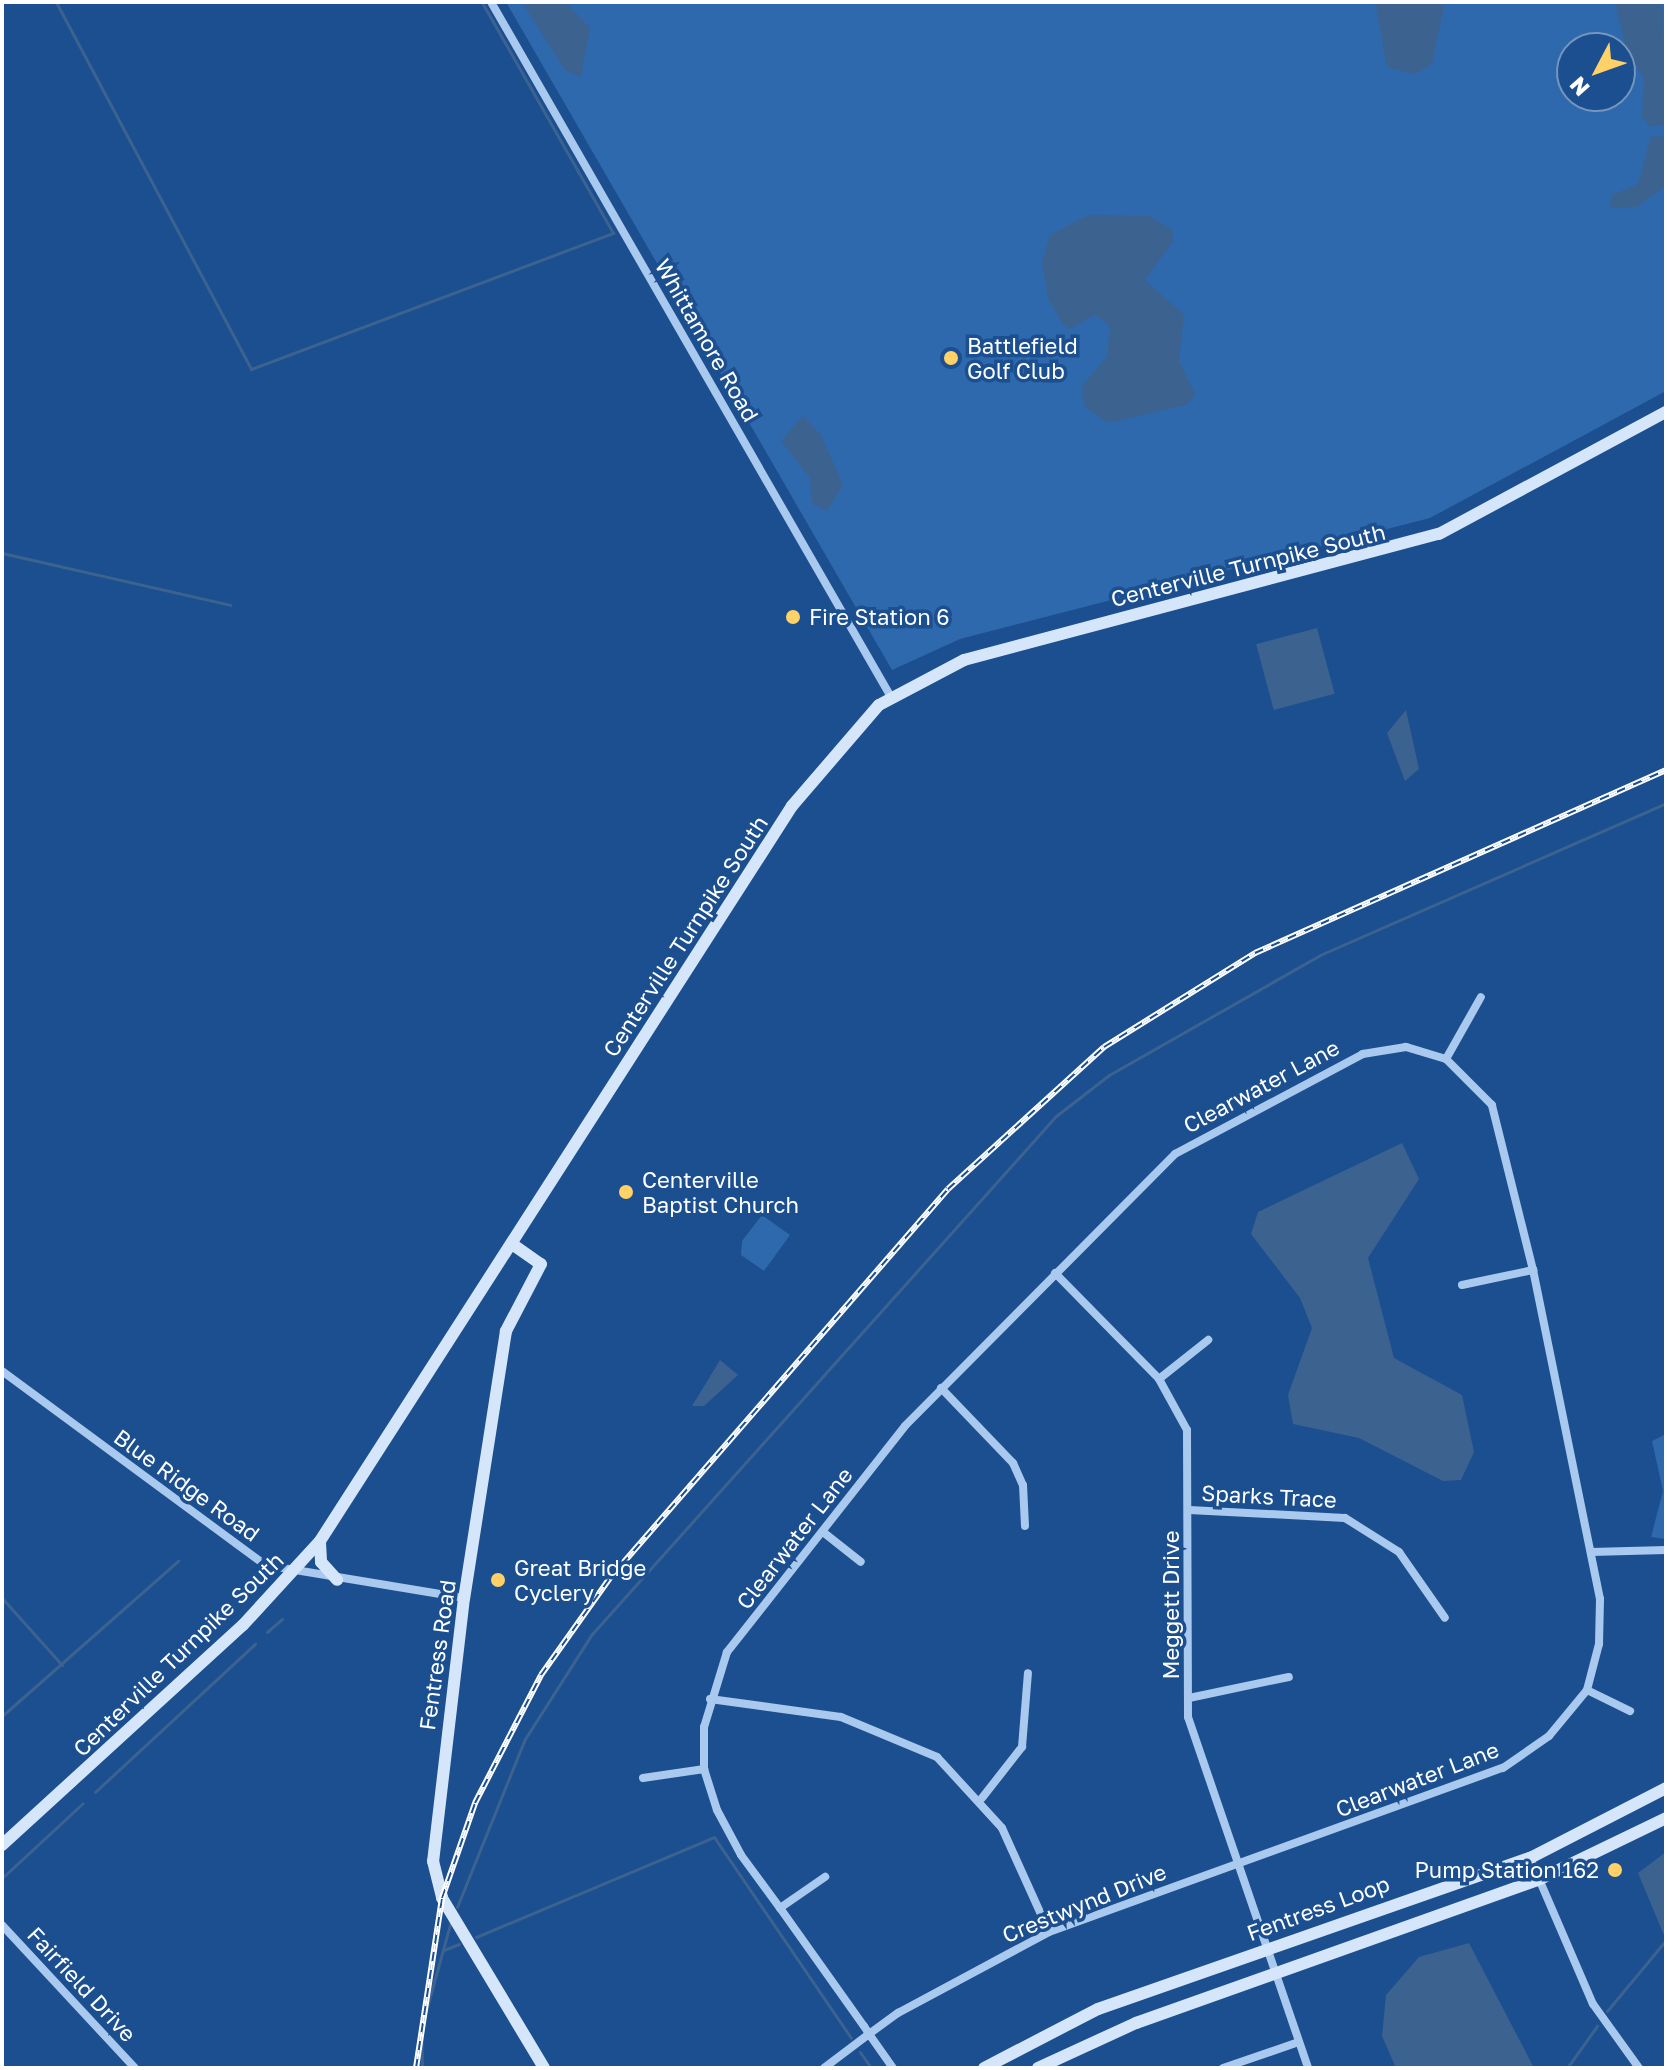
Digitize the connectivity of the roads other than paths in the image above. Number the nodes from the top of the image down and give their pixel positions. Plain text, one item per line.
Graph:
1 (491, 2) edge
2 (1666, 412) edge
3 (891, 697) junction
4 (1481, 997) dead end
5 (1446, 1059) junction
6 (512, 1244) junction
7 (1533, 1270) junction
8 (1055, 1273) junction
9 (1462, 1285) dead end
10 (1208, 1340) dead end
11 (2, 1371) edge
12 (1159, 1379) junction
13 (941, 1388) junction
14 (1189, 1510) junction
15 (1025, 1526) dead end
16 (823, 1532) junction
17 (320, 1541) junction
18 (1666, 1550) edge
19 (1591, 1552) junction
20 (861, 1562) dead end
21 (293, 1573) junction
22 (337, 1580) junction
23 (464, 1598) junction
24 (1445, 1618) dead end
25 (1028, 1673) dead end
26 (1289, 1677) dead end
27 (1587, 1690) junction
28 (1189, 1698) junction
29 (710, 1699) junction
30 (1630, 1711) dead end
31 (704, 1769) junction
32 (643, 1778) dead end
33 (1666, 1788) edge
34 (982, 1798) junction
35 (1666, 1818) edge
36 (2, 1845) edge
37 (1530, 1858) junction
38 (1235, 1864) junction
39 (825, 1877) dead end
40 (1540, 1879) junction
41 (780, 1908) junction
42 (2, 1925) edge
43 (1049, 1932) junction
44 (1266, 1948) junction
45 (1275, 1972) junction
46 (869, 2034) junction
47 (1299, 2042) junction
48 (135, 2068) edge
49 (544, 2068) edge
50 (824, 2068) edge
51 (893, 2068) edge
52 (984, 2068) edge
53 (1038, 2068) edge
54 (1223, 2068) edge
55 (1308, 2068) edge
56 (1639, 2068) edge

1 - 3 street, Whittamore Road
2 - 3 main road, Centerville Turnpike South
3 - 6 main road, Centerville Turnpike South
4 - 5 street
5 - 7 street, Clearwater Lane
5 - 8 street, Clearwater Lane
6 - 17 main road, Centerville Turnpike South
6 - 23 main road, Fentress Road
7 - 9 street
7 - 19 street, Clearwater Lane
8 - 12 street, Meggett Drive
8 - 13 street, Clearwater Lane
10 - 12 street
11 - 21 street, Blue Ridge Road
12 - 14 street, Meggett Drive
13 - 15 street
13 - 16 street, Clearwater Lane
14 - 24 street, Sparks Trace
14 - 28 street, Meggett Drive
16 - 20 street
16 - 29 street, Clearwater Lane
17 - 21 main road, Centerville Turnpike South
17 - 22 main road
18 - 19 street
19 - 27 street, Clearwater Lane
21 - 22 street, Blue Ridge Road
21 - 36 main road, Centerville Turnpike South
22 - 23 street, Blue Ridge Road
23 - 49 main road, Fentress Road
25 - 34 street
26 - 28 street
27 - 30 street
27 - 38 street, Clearwater Lane
28 - 38 street, Meggett Drive
29 - 31 street, Clearwater Lane
29 - 34 street
31 - 32 street
31 - 41 street, Clearwater Lane
33 - 37 main road, Fentress Loop
34 - 43 street
35 - 40 main road, Fentress Loop
37 - 40 street
37 - 44 main road, Fentress Loop
38 - 43 street, Crestwynd Drive
38 - 44 street, Meggett Drive
39 - 41 street
40 - 45 main road, Fentress Loop
40 - 56 street
41 - 46 street, Clearwater Lane
42 - 48 street, Fairfield Drive
43 - 46 street, Crestwynd Drive
44 - 45 street, Meggett Drive
44 - 52 main road, Fentress Loop
45 - 47 street, Meggett Drive
45 - 53 main road, Fentress Loop
46 - 50 street, Crestwynd Drive
46 - 51 street, Clearwater Lane
47 - 54 street
47 - 55 street, Meggett Drive

